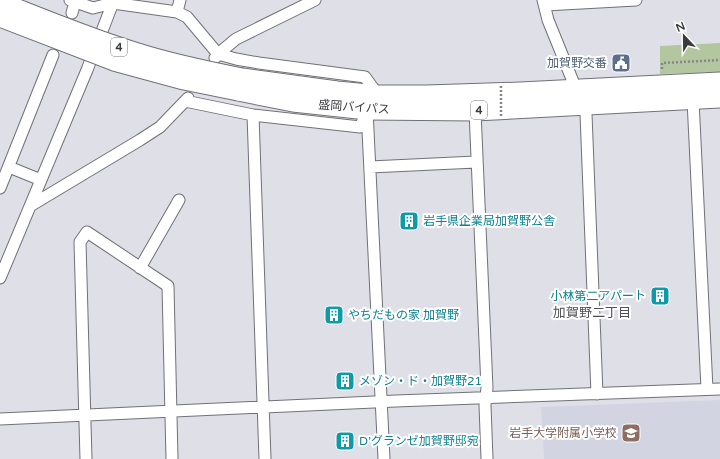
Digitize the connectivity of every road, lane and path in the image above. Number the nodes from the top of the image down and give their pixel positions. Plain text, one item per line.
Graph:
1 (180, 0) edge
2 (315, 0) edge
3 (636, 0) edge
4 (73, 1) edge
5 (0, 2) edge
6 (114, 2) edge
7 (544, 2) edge
8 (177, 12) junction
9 (72, 13) dead end
10 (0, 17) edge
11 (54, 55) dead end
12 (216, 56) junction
13 (720, 60) edge
14 (662, 70) dead end
15 (720, 82) edge
16 (240, 85) junction
17 (501, 86) dead end
18 (378, 95) junction
19 (580, 97) junction
20 (720, 98) edge
21 (694, 100) junction
22 (367, 110) junction
23 (475, 111) junction
24 (254, 115) junction
25 (501, 116) dead end
26 (476, 162) junction
27 (9, 166) junction
28 (370, 167) junction
29 (41, 180) junction
30 (0, 188) edge
31 (179, 200) dead end
32 (30, 206) junction
33 (140, 268) junction
34 (0, 278) edge
35 (707, 389) junction
36 (720, 389) edge
37 (597, 394) junction
38 (485, 398) junction
39 (382, 402) junction
40 (263, 408) junction
41 (171, 412) junction
42 (85, 414) junction
43 (0, 419) edge
44 (86, 459) edge
45 (172, 459) edge
46 (265, 459) edge
47 (384, 459) edge
48 (487, 459) edge

1 - 8 street
2 - 12 street
3 - 7 street
4 - 6 street
4 - 9 street
5 - 16 highway, 盛岡バイパス / 4, bridge
6 - 8 street
6 - 29 street
7 - 19 street
8 - 12 street
10 - 16 highway, 盛岡バイパス / 4, bridge
11 - 27 street
12 - 18 street
13 - 14 path
15 - 19 highway, 盛岡バイパス / 4
16 - 18 highway, 盛岡バイパス / 4
16 - 22 highway, 盛岡バイパス / 4
17 - 25 path, bridge
18 - 19 highway, 盛岡バイパス / 4
19 - 21 highway, 盛岡バイパス / 4
19 - 23 highway, 盛岡バイパス / 4
19 - 37 street
20 - 21 highway, 盛岡バイパス / 4
21 - 35 street
22 - 23 highway, 盛岡バイパス / 4
22 - 24 street
22 - 28 street
23 - 26 street
24 - 32 street
24 - 40 street
26 - 28 street
26 - 38 street
27 - 29 street
27 - 30 street
28 - 39 street
29 - 32 street
31 - 33 street
32 - 34 street
33 - 41 street
33 - 42 street
35 - 36 street
35 - 37 street
37 - 38 street
38 - 39 street
38 - 48 street
39 - 40 street
39 - 47 street
40 - 41 street
40 - 46 street
41 - 42 street
41 - 45 street
42 - 43 street
42 - 44 street

